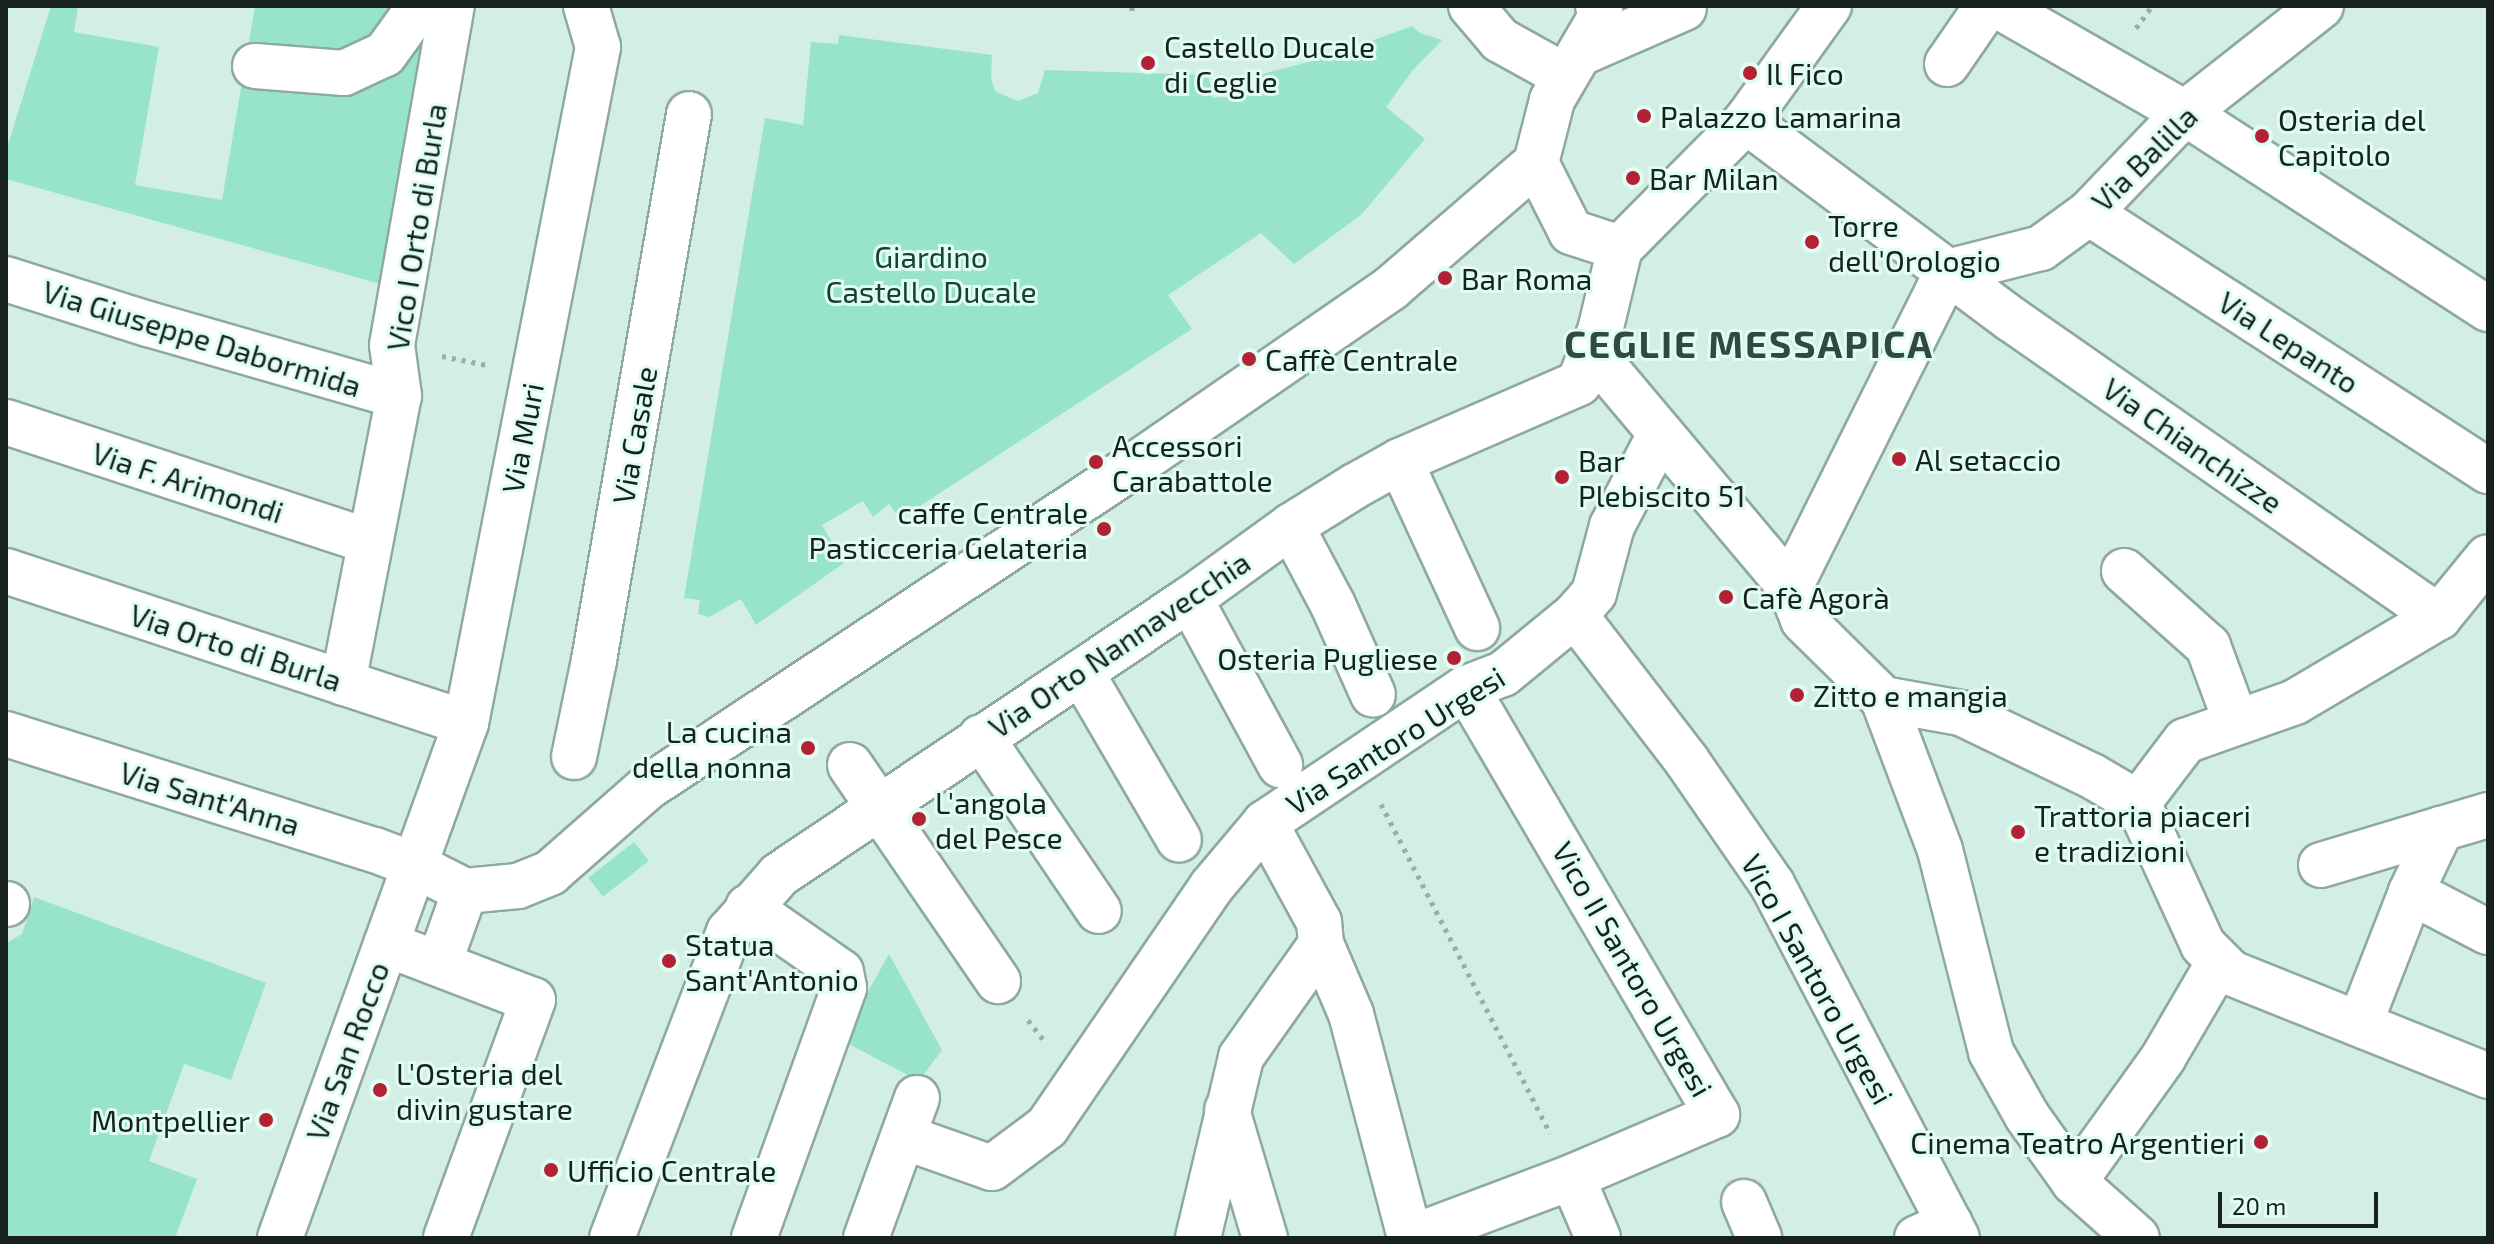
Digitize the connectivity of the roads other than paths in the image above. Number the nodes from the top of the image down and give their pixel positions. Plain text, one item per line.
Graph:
1 (586, 6) edge
2 (1471, 6) edge
3 (1598, 6) edge
4 (1829, 6) edge
5 (1987, 6) edge
6 (1998, 6) edge
7 (2321, 6) edge
8 (434, 8) edge
9 (1684, 8) dead end
10 (1574, 64) junction
11 (1947, 64) dead end
12 (255, 66) dead end
13 (2185, 113) junction
14 (689, 114) dead end
15 (1746, 121) junction
16 (1536, 163) junction
17 (2089, 213) junction
18 (1620, 248) junction
19 (1947, 272) junction
20 (6, 279) edge
21 (2488, 309) edge
22 (1593, 353) junction
23 (399, 396) junction
24 (6, 422) edge
25 (1660, 434) junction
26 (1400, 461) junction
27 (2488, 471) edge
28 (1291, 526) junction
29 (370, 542) junction
30 (6, 571) edge
31 (2124, 571) dead end
32 (2484, 572) edge
33 (1790, 587) junction
34 (1190, 599) junction
35 (1575, 615) junction
36 (2439, 617) junction
37 (1477, 628) dead end
38 (1081, 672) junction
39 (343, 683) junction
40 (1466, 688) junction
41 (1373, 695) dead end
42 (1883, 699) junction
43 (2236, 722) junction
44 (466, 723) junction
45 (6, 734) edge
46 (981, 737) junction
47 (574, 757) dead end
48 (850, 765) dead end
49 (1280, 765) dead end
50 (2138, 803) junction
51 (878, 807) junction
52 (2488, 815) edge
53 (1265, 823) junction
54 (2441, 829) junction
55 (1179, 840) dead end
56 (414, 865) junction
57 (2321, 865) dead end
58 (465, 891) junction
59 (2411, 892) junction
60 (1099, 911) dead end
61 (739, 920) junction
62 (2488, 932) edge
63 (386, 944) junction
64 (446, 944) dead end
65 (1321, 944) junction
66 (2218, 964) junction
67 (998, 981) road end
68 (2360, 1023) junction
69 (2488, 1076) edge
70 (1226, 1107) junction
71 (1572, 1177) junction
72 (2074, 1182) junction
73 (1941, 1233) edge
74 (280, 1238) edge
75 (446, 1238) edge
76 (612, 1238) edge
77 (754, 1238) edge
78 (866, 1238) edge
79 (1198, 1238) edge
80 (1265, 1238) edge
81 (1598, 1238) edge
82 (2137, 1238) edge

1 - 44 street, Via Muri
2 - 10 street
3 - 10 street
4 - 15 street
5 - 11 street
6 - 13 street
7 - 13 street, Via Balilla
8 - 12 street
8 - 23 street, Vico I Orto di Burla
9 - 10 street
10 - 16 street
13 - 17 street, Via Balilla
13 - 21 street
14 - 47 street, Via Casale
15 - 18 street
15 - 19 street, Via Chianchizze
16 - 18 street
16 - 58 street
17 - 19 street, Via Balilla
17 - 27 street, Via Lepanto
18 - 22 street, Via Orto Nannavecchia
19 - 33 street
19 - 36 street, Via Chianchizze
20 - 23 street, Via Giuseppe Dabormida
22 - 25 street
22 - 26 street, Via Orto Nannavecchia
23 - 29 street, Vico I Orto di Burla
24 - 29 street, Via F. Arimondi
25 - 33 street
25 - 35 street, Via Santoro Urgesi
26 - 28 street, Via Orto Nannavecchia
26 - 37 street
28 - 34 street, Via Orto Nannavecchia
28 - 41 street
29 - 39 street, Vico I Orto di Burla
30 - 39 street, Via Orto di Burla
31 - 43 street
32 - 36 street
33 - 42 street
34 - 38 street, Via Orto Nannavecchia
34 - 49 street
35 - 40 street, Via Santoro Urgesi
35 - 73 street, Vico I Santoro Urgesi
36 - 43 street
38 - 46 street, Via Orto Nannavecchia
38 - 55 street
39 - 44 street, Via Orto di Burla
40 - 53 street, Via Santoro Urgesi
40 - 71 street, Vico II Santoro Urgesi
42 - 50 street
42 - 72 street
43 - 50 street
44 - 56 street, Via Muri
45 - 56 street, Via Sant'Anna
46 - 51 street, Via Orto Nannavecchia
46 - 60 street
48 - 51 street
50 - 66 street
51 - 61 street, Via Orto Nannavecchia
51 - 67 street
52 - 54 street
53 - 65 street, Via Santoro Urgesi
53 - 78 street
54 - 57 street
54 - 59 street
56 - 58 street, Via Sant'Anna
56 - 63 street, Via San Rocco
58 - 64 street
59 - 62 street
59 - 68 street
61 - 76 street
61 - 77 street
63 - 74 street, Via San Rocco
63 - 75 street
65 - 70 street
65 - 71 street, Via Santoro Urgesi
66 - 68 street
66 - 72 street
68 - 69 street
70 - 79 street
70 - 80 street
71 - 81 street
72 - 82 street

